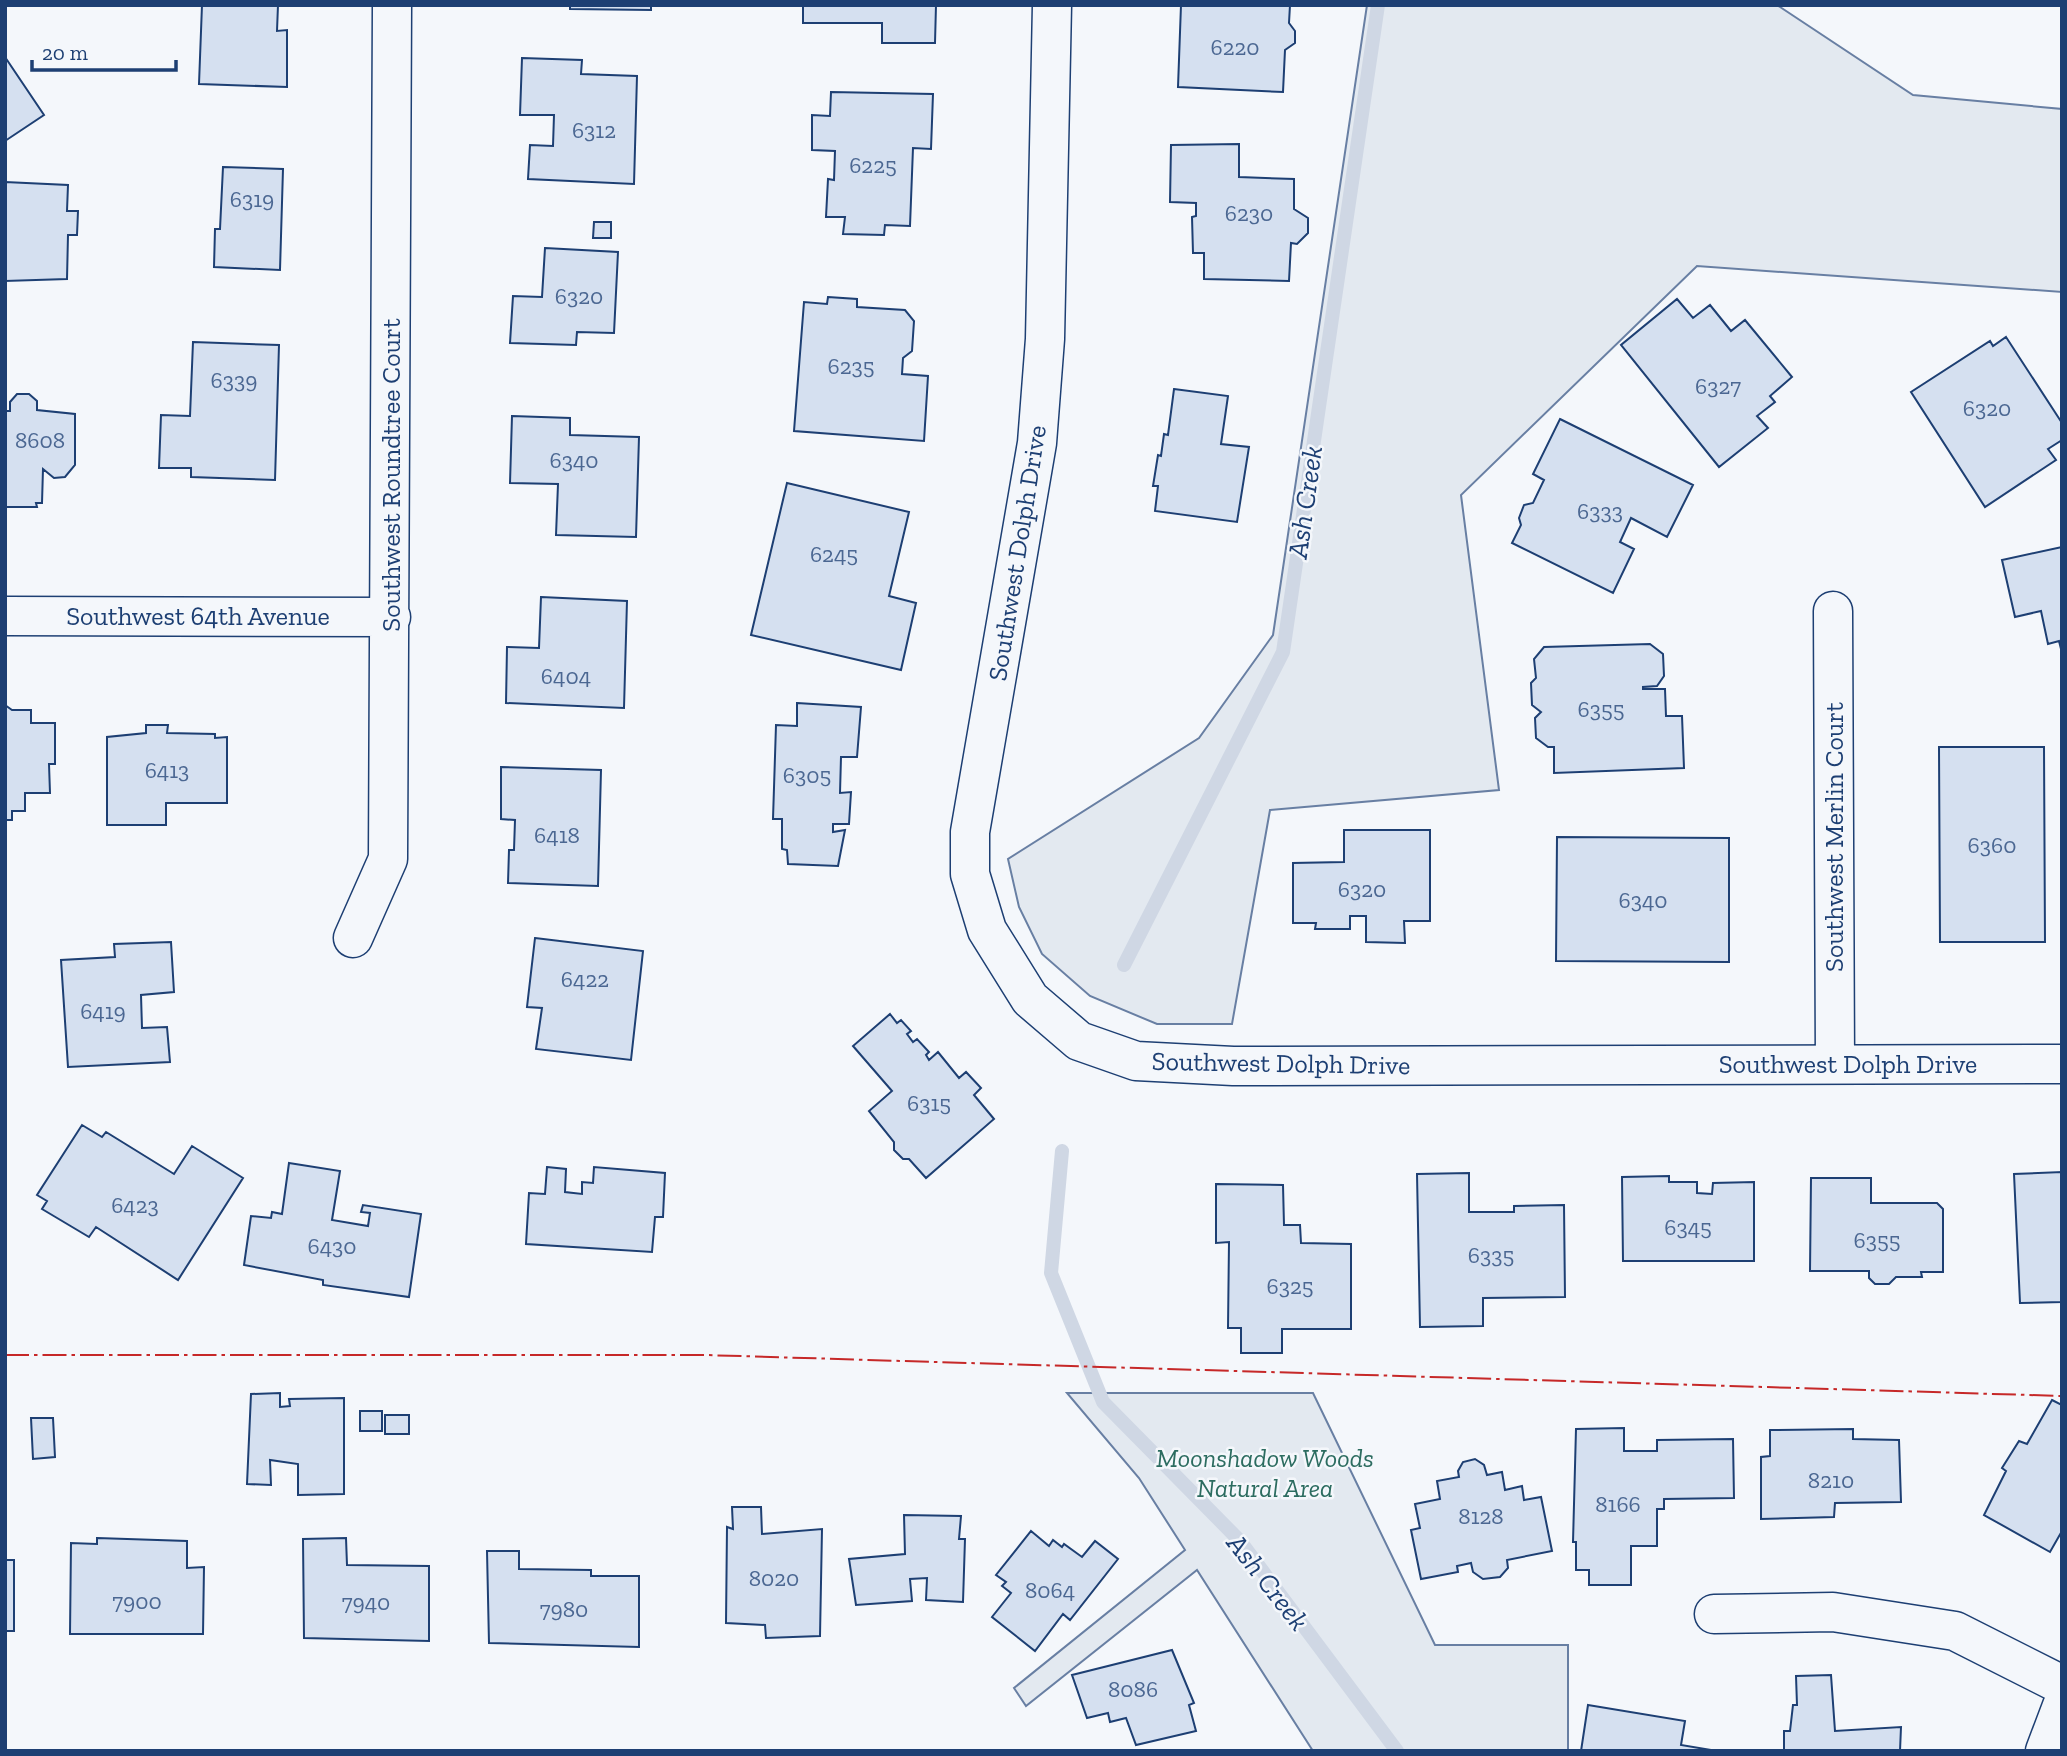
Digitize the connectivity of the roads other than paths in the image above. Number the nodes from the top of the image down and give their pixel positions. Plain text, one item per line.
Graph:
1 (392, 5) edge
2 (1052, 5) edge
3 (1833, 611) dead end
4 (5, 616) edge
5 (391, 617) junction
6 (353, 938) dead end
7 (1835, 1064) junction
8 (2062, 1064) edge
9 (1714, 1614) dead end
10 (2062, 1685) edge
11 (2062, 1706) edge
12 (2045, 1751) edge

1 - 5 street, Southwest Roundtree Court
2 - 7 street, Southwest Dolph Drive
3 - 7 street, Southwest Merlin Court
4 - 5 street, Southwest 64th Avenue
5 - 6 street, Southwest Roundtree Court
7 - 8 street, Southwest Dolph Drive
9 - 10 street
11 - 12 street

